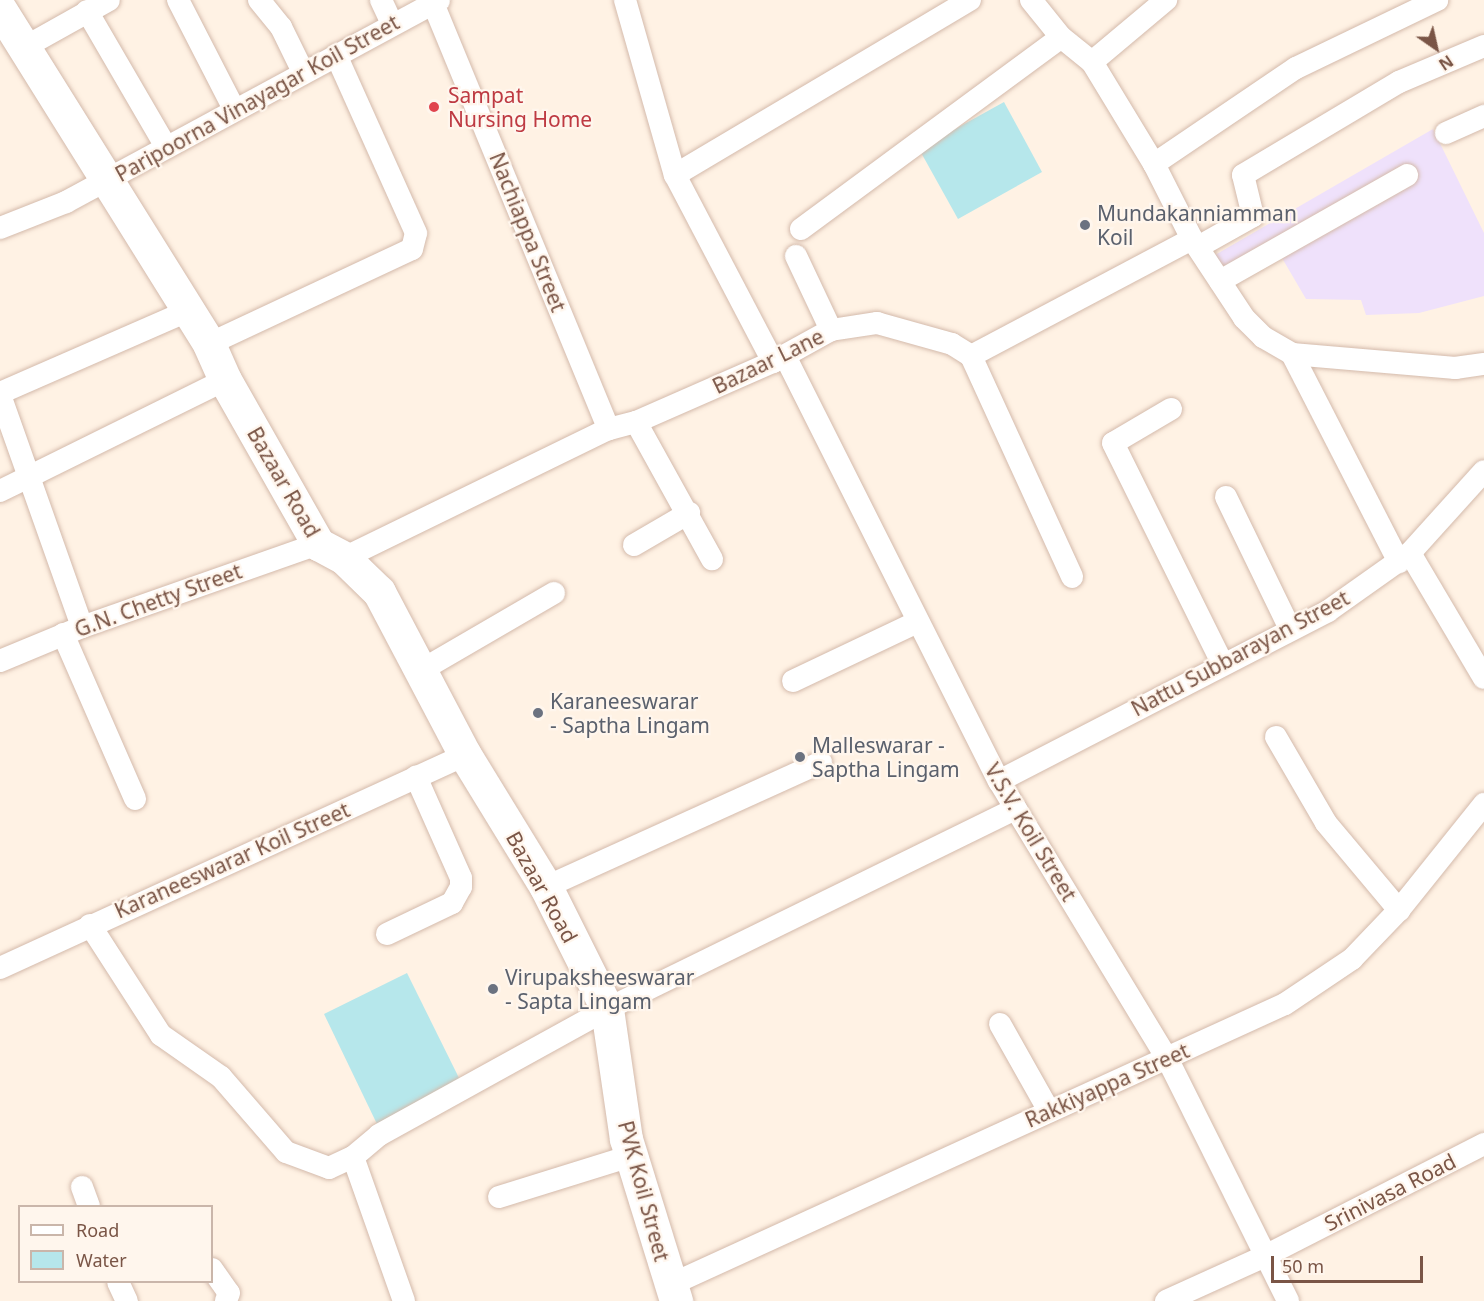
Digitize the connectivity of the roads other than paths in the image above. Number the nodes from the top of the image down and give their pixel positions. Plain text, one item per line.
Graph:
1 (109, 0) edge
2 (178, 0) edge
3 (259, 0) edge
4 (381, 0) edge
5 (625, 0) edge
6 (970, 0) edge
7 (1031, 0) edge
8 (1166, 0) edge
9 (1437, 0) edge
10 (436, 1) edge
11 (0, 9) edge
12 (87, 11) junction
13 (392, 24) junction
14 (1061, 37) junction
15 (1484, 46) edge
16 (25, 47) junction
17 (336, 55) junction
18 (1092, 62) junction
19 (303, 72) junction
20 (234, 109) junction
21 (1484, 116) edge
22 (1446, 133) dead end
23 (166, 147) junction
24 (1154, 164) junction
25 (675, 175) junction
26 (1407, 175) dead end
27 (107, 180) junction
28 (0, 228) edge
29 (801, 229) dead end
30 (1195, 243) junction
31 (796, 256) dead end
32 (1220, 281) junction
33 (188, 310) junction
34 (831, 330) junction
35 (209, 344) junction
36 (1292, 354) junction
37 (971, 356) junction
38 (779, 359) junction
39 (1484, 364) edge
40 (225, 380) junction
41 (1, 390) edge
42 (1171, 410) dead end
43 (636, 422) junction
44 (609, 429) junction
45 (1484, 471) edge
46 (29, 477) junction
47 (0, 491) edge
48 (1226, 497) dead end
49 (689, 513) junction
50 (634, 545) dead end
51 (331, 551) junction
52 (1405, 558) junction
53 (712, 559) dead end
54 (1072, 577) dead end
55 (554, 592) dead end
56 (917, 622) junction
57 (1290, 629) junction
58 (73, 631) junction
59 (0, 661) edge
60 (1222, 663) junction
61 (420, 672) junction
62 (1484, 678) edge
63 (793, 681) dead end
64 (1276, 737) dead end
65 (465, 755) junction
66 (821, 762) dead end
67 (416, 777) junction
68 (999, 781) junction
69 (135, 799) dead end
70 (1484, 804) edge
71 (1016, 809) junction
72 (546, 887) junction
73 (1399, 910) junction
74 (90, 925) junction
75 (387, 934) dead end
76 (3, 961) edge
77 (607, 1009) junction
78 (1000, 1024) dead end
79 (1167, 1058) junction
80 (1049, 1112) junction
81 (1484, 1144) edge
82 (632, 1156) junction
83 (353, 1157) junction
84 (499, 1197) dead end
85 (1265, 1256) junction
86 (213, 1270) edge
87 (119, 1283) edge
88 (673, 1293) edge
89 (127, 1301) edge
90 (226, 1301) edge
91 (404, 1301) edge
92 (1166, 1301) edge
93 (1288, 1301) edge

1 - 12 street
2 - 20 street
3 - 19 street
4 - 13 street
5 - 25 street, V.S.V. Koil Street
6 - 25 street
7 - 14 street
8 - 18 street
9 - 24 street
10 - 13 street, Paripoorna Vinayagar Koil Street
10 - 44 street, Nachiappa Street
11 - 16 street, Bazaar Road
12 - 16 street
12 - 23 street
13 - 17 street, Paripoorna Vinayagar Koil Street
14 - 18 street
14 - 29 street
15 - 30 street
16 - 27 street, Bazaar Road
17 - 19 street, Paripoorna Vinayagar Koil Street
17 - 35 street
18 - 24 street
19 - 20 street, Paripoorna Vinayagar Koil Street
20 - 23 street, Paripoorna Vinayagar Koil Street
21 - 22 street
23 - 27 street, Paripoorna Vinayagar Koil Street
24 - 30 street
25 - 38 street, V.S.V. Koil Street
26 - 32 street
27 - 28 street, Paripoorna Vinayagar Koil Street
27 - 33 street, Bazaar Road
30 - 32 street
30 - 37 street
31 - 34 street
32 - 36 street
33 - 35 street, Bazaar Road
33 - 41 street
34 - 37 street, Bazaar Lane
34 - 38 street, Bazaar Lane
35 - 40 street, Bazaar Road
36 - 39 street
36 - 52 street
37 - 54 street
38 - 43 street, Bazaar Lane
38 - 56 street, V.S.V. Koil Street
40 - 46 street
40 - 51 street, Bazaar Road
41 - 46 street
42 - 60 street
43 - 44 street, Bazaar Lane
43 - 49 street
44 - 51 street, Bazaar Lane
45 - 52 street, Nattu Subbarayan Street
46 - 47 street
46 - 58 street
48 - 57 street
49 - 50 street
49 - 53 street
51 - 58 street, G.N. Chetty Street
51 - 61 street, Bazaar Road
52 - 57 street, Nattu Subbarayan Street
52 - 62 street
55 - 61 street
56 - 63 street
56 - 68 street, V.S.V. Koil Street
57 - 60 street, Nattu Subbarayan Street
58 - 59 street, G.N. Chetty Street
58 - 69 street
60 - 68 street, Nattu Subbarayan Street
61 - 65 street, Bazaar Road
64 - 73 street
65 - 67 street, Karaneeswarar Koil Street
65 - 72 street, Bazaar Road
66 - 72 street
67 - 74 street, Karaneeswarar Koil Street
67 - 75 street
68 - 71 street, V.S.V. Koil Street
70 - 73 street, Rakkiyappa Street
71 - 77 street
71 - 79 street, V.S.V. Koil Street
72 - 77 street, Bazaar Road
73 - 79 street, Rakkiyappa Street
74 - 76 street, Karaneeswarar Koil Street
74 - 83 street
77 - 82 street, PVK Koil Street
77 - 83 street
78 - 80 street
79 - 80 street, Rakkiyappa Street
79 - 85 street, V.S.V. Koil Street
80 - 88 street, Rakkiyappa Street
81 - 85 street, Srinivasa Road
82 - 84 street
82 - 88 street, PVK Koil Street
83 - 91 street
85 - 92 street, Srinivasa Road
85 - 93 street, V.S.V. Koil Street
86 - 90 street
87 - 89 street

